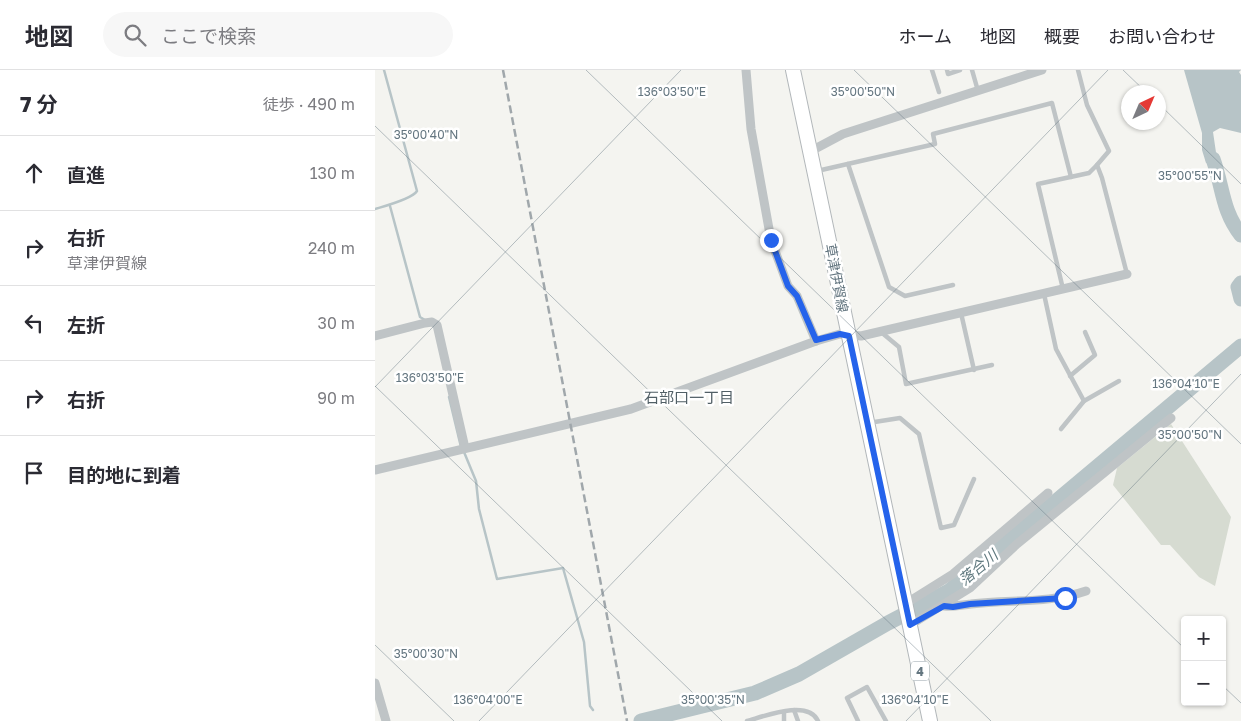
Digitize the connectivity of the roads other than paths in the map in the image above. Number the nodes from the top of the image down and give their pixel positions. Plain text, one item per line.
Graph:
1 (746, 70) edge
2 (793, 70) edge
3 (932, 70) edge
4 (947, 70) edge
5 (960, 70) edge
6 (972, 70) edge
7 (1042, 70) edge
8 (1078, 70) edge
9 (978, 90) junction
10 (939, 92) dead end
11 (811, 151) junction
12 (848, 164) junction
13 (1097, 165) junction
14 (815, 171) junction
15 (1071, 177) junction
16 (1127, 274) joint
17 (953, 285) dead end
18 (1063, 289) junction
19 (1044, 294) junction
20 (961, 313) junction
21 (880, 332) junction
22 (1085, 332) dead end
23 (375, 336) edge
24 (849, 336) junction
25 (816, 340) junction
26 (992, 365) dead end
27 (974, 370) junction
28 (1070, 376) junction
29 (1119, 381) dead end
30 (1084, 401) junction
31 (1171, 418) dead end
32 (867, 423) junction
33 (1061, 429) dead end
34 (465, 448) junction
35 (375, 470) edge
36 (974, 479) dead end
37 (1048, 493) dead end
38 (1086, 591) dead end
39 (944, 606) junction
40 (907, 614) junction
41 (375, 683) edge
42 (794, 710) junction
43 (784, 712) junction
44 (772, 715) junction
45 (387, 721) edge
46 (747, 721) edge
47 (772, 721) edge
48 (784, 721) edge
49 (799, 721) edge
50 (818, 721) edge
51 (858, 721) edge
52 (886, 721) edge
53 (930, 721) edge

1 - 25 street
2 - 11 main road, 草津伊賀線 / 4
3 - 10 lane
4 - 5 lane
6 - 9 lane
7 - 9 street
8 - 13 lane
9 - 11 street
11 - 14 main road, 草津伊賀線 / 4
12 - 14 lane
12 - 15 lane
12 - 17 lane
13 - 15 lane
13 - 16 lane
14 - 24 main road, 草津伊賀線 / 4
15 - 18 lane
16 - 18 street
18 - 19 street
19 - 20 street
19 - 28 lane
20 - 21 street
20 - 27 lane
21 - 24 street
21 - 27 lane
22 - 28 lane
23 - 34 street
24 - 25 street
24 - 32 main road, 草津伊賀線 / 4
25 - 34 street
26 - 27 lane
28 - 30 lane
29 - 30 lane
30 - 33 lane
31 - 39 street
32 - 36 lane
32 - 40 main road, 草津伊賀線 / 4
34 - 35 street
37 - 40 street
38 - 39 street
39 - 40 street
40 - 53 main road, 草津伊賀線 / 4
41 - 45 street
42 - 43 lane
42 - 49 lane
42 - 50 lane
43 - 44 lane
43 - 48 lane
44 - 46 lane
44 - 47 lane
51 - 52 lane

